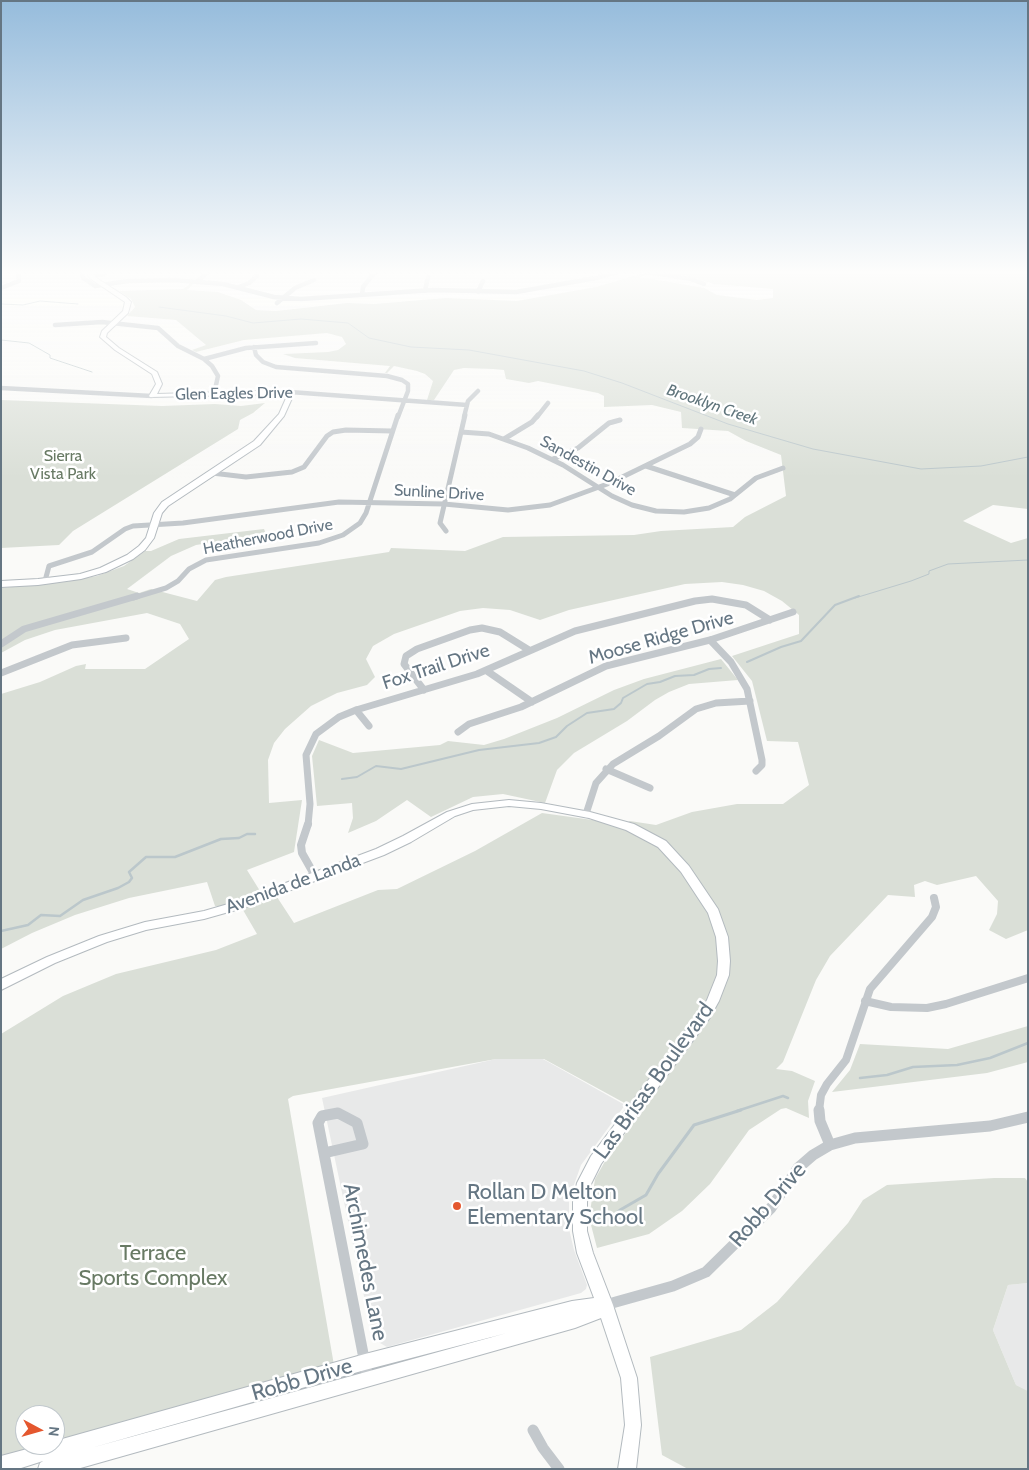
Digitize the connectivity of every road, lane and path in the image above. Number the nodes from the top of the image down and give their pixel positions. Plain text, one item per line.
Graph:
1 (107, 341) edge
2 (172, 341) edge
3 (316, 343) dead end
4 (254, 347) junction
5 (204, 359) junction
6 (1, 388) edge
7 (290, 392) junction
8 (478, 392) dead end
9 (214, 394) junction
10 (152, 396) junction
11 (403, 400) junction
12 (548, 403) dead end
13 (467, 405) junction
14 (620, 420) dead end
15 (701, 429) dead end
16 (392, 431) junction
17 (461, 432) junction
18 (504, 439) junction
19 (553, 459) junction
20 (646, 466) junction
21 (783, 468) dead end
22 (212, 473) junction
23 (597, 488) junction
24 (735, 496) junction
25 (369, 502) junction
26 (444, 504) junction
27 (155, 524) junction
28 (446, 531) dead end
29 (45, 580) junction
30 (1, 583) edge
31 (793, 612) dead end
32 (770, 620) junction
33 (126, 638) dead end
34 (710, 640) junction
35 (1, 644) edge
36 (529, 650) junction
37 (487, 671) junction
38 (1, 673) edge
39 (424, 690) junction
40 (750, 701) junction
41 (532, 702) junction
42 (356, 710) junction
43 (369, 726) dead end
44 (458, 732) dead end
45 (606, 769) junction
46 (756, 771) dead end
47 (650, 788) dead end
48 (586, 814) junction
49 (315, 876) junction
50 (934, 898) dead end
51 (1028, 978) edge
52 (1, 985) edge
53 (865, 1001) junction
54 (1028, 1118) edge
55 (830, 1145) junction
56 (324, 1153) junction
57 (605, 1305) junction
58 (366, 1362) junction
59 (368, 1379) junction
60 (533, 1430) dead end
61 (1, 1465) edge
62 (553, 1467) edge
63 (46, 1469) edge
64 (627, 1469) edge

1 - 10 street
2 - 5 street
3 - 4 street
4 - 5 street
4 - 11 street, Heatherwood Drive
5 - 9 street
6 - 10 street, Glen Eagles Drive
7 - 9 street, Glen Eagles Drive
7 - 11 street, Glen Eagles Drive
7 - 22 street
8 - 13 street
9 - 10 street, Glen Eagles Drive
11 - 13 street, Glen Eagles Drive
11 - 16 street, Heatherwood Drive
12 - 18 street
13 - 17 street
14 - 19 street
15 - 20 street, Sunline Drive
16 - 22 street
16 - 25 street, Heatherwood Drive
17 - 18 street, Sandestin Drive
17 - 26 street
18 - 19 street, Sandestin Drive
19 - 23 street, Sandestin Drive
20 - 23 street, Sunline Drive
20 - 24 street
21 - 24 street, Sandestin Drive
22 - 27 street
23 - 24 street, Sandestin Drive
23 - 26 street, Sunline Drive
25 - 26 street, Sunline Drive
25 - 27 street, Sunline Drive
25 - 35 street, Heatherwood Drive
26 - 28 street
27 - 29 street, Sunline Drive
27 - 29 street
29 - 30 street
31 - 32 street, Moose Ridge Drive
32 - 34 street, Moose Ridge Drive
32 - 36 street, Fox Trail Drive
33 - 38 street
34 - 40 street
34 - 41 street, Moose Ridge Drive
36 - 37 street, Fox Trail Drive
36 - 39 street
37 - 39 street, Fox Trail Drive
37 - 41 street
39 - 42 street, Fox Trail Drive
40 - 45 street
40 - 46 street
41 - 44 street, Moose Ridge Drive
42 - 43 street
42 - 49 street, Fox Trail Drive
45 - 47 street
45 - 48 street
48 - 49 street, Avenida de Landa
48 - 57 street, Las Brisas Boulevard
49 - 52 street, Avenida de Landa
50 - 53 street
51 - 53 street
53 - 55 street
54 - 55 street, Robb Drive
55 - 57 street, Robb Drive
56 - 56 street, Archimedes Lane
56 - 58 street, Archimedes Lane
57 - 58 street, Robb Drive
57 - 59 street, Robb Drive
57 - 64 street, Las Brisas Boulevard
58 - 59 street, Archimedes Lane
58 - 61 street, Robb Drive
59 - 63 street, Robb Drive
60 - 62 street

